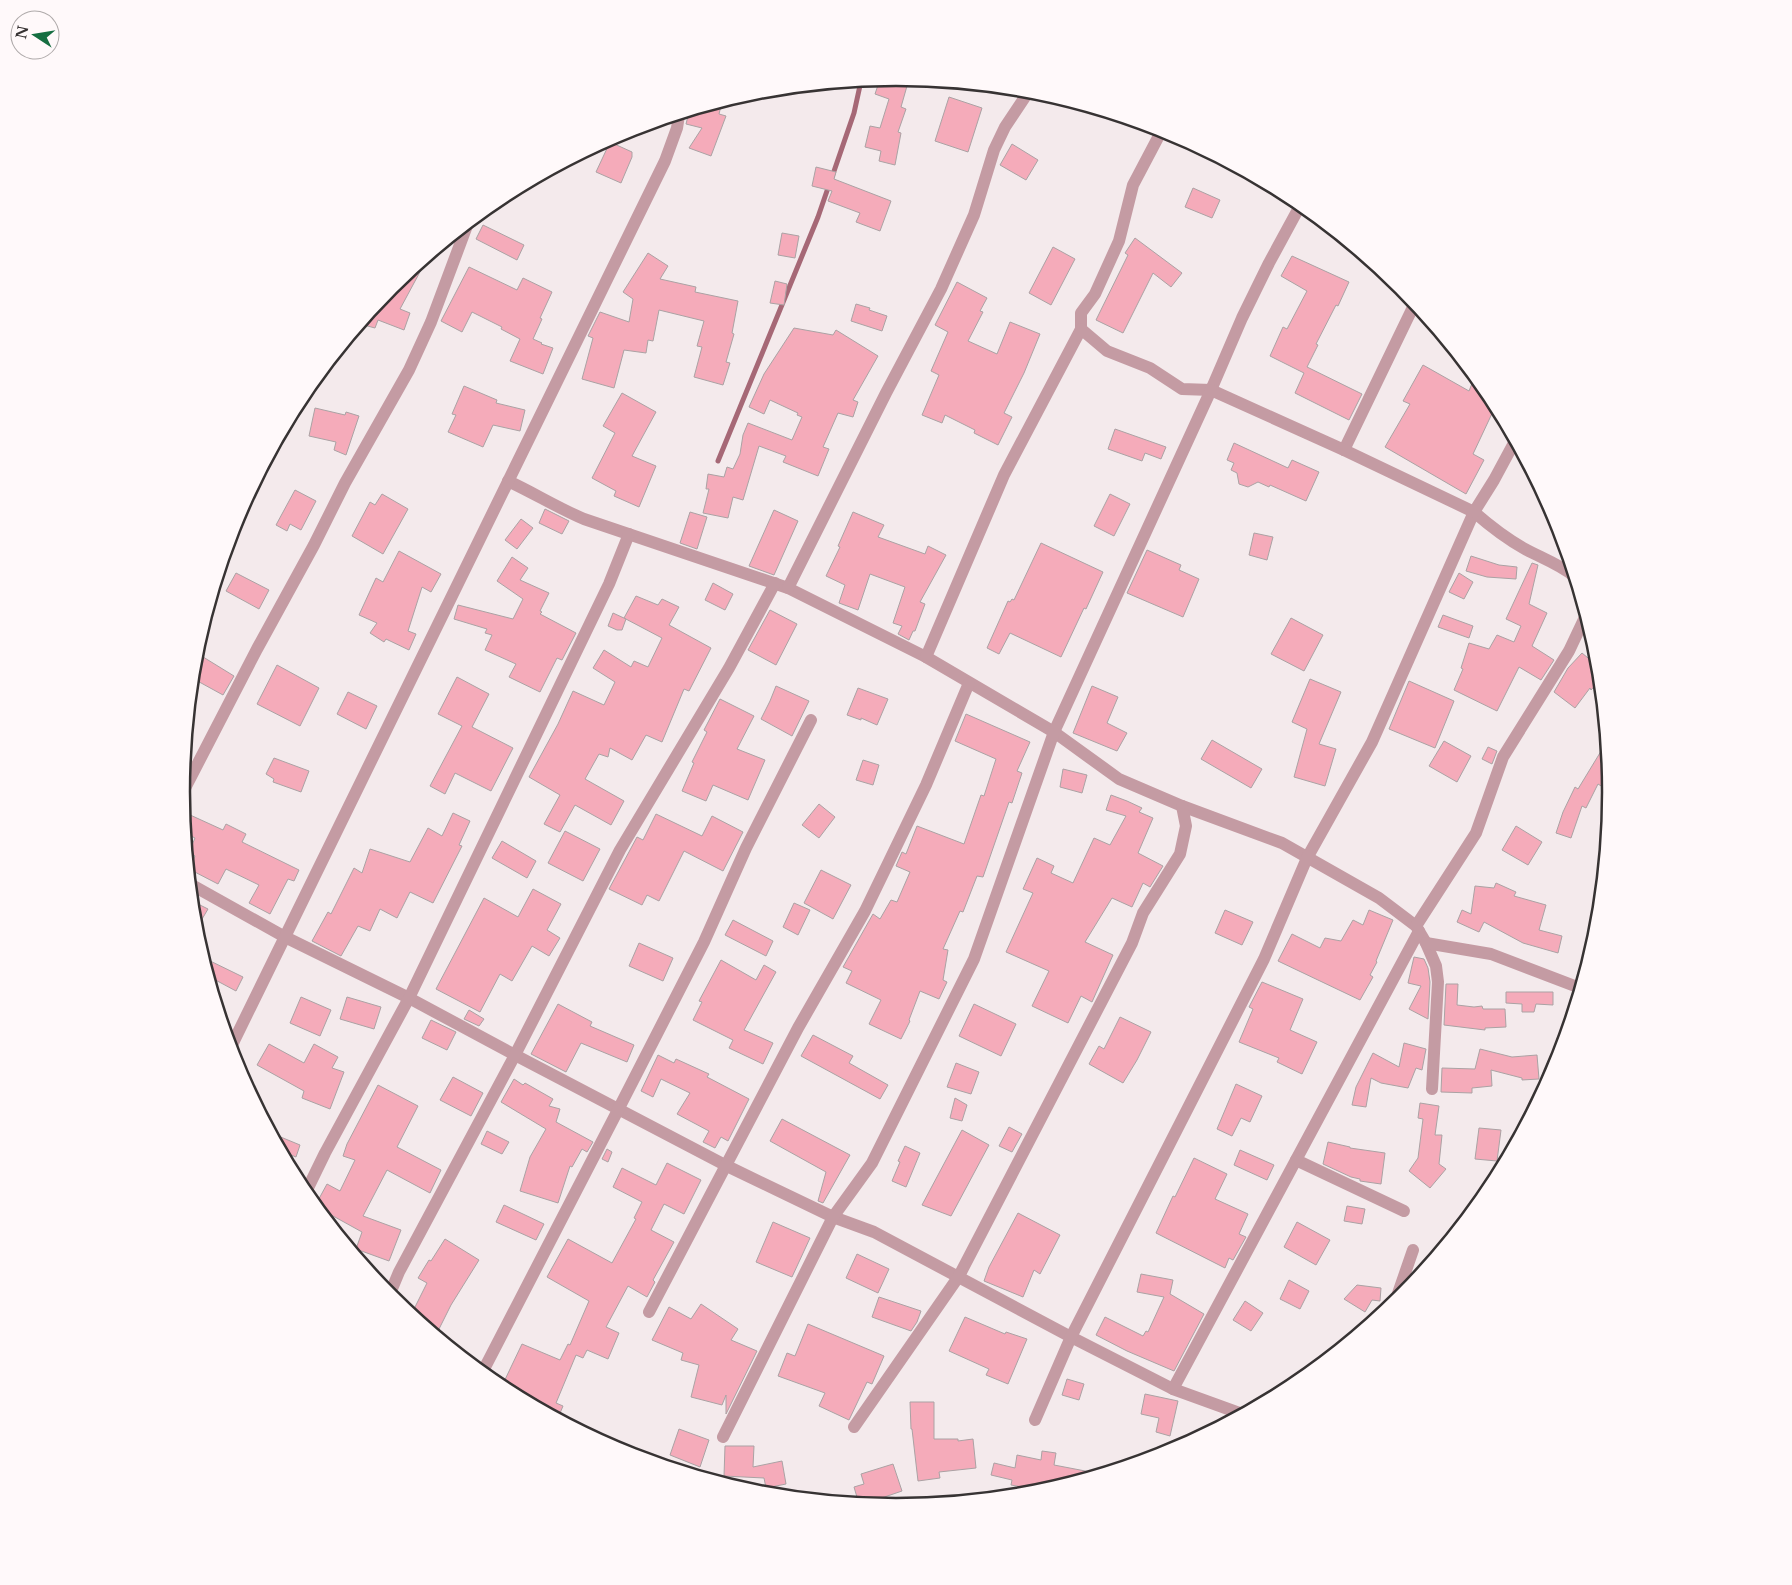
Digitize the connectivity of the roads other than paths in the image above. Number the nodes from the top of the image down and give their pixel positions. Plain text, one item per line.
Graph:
1 (1024, 98) edge
2 (678, 121) edge
3 (1158, 137) edge
4 (1296, 211) edge
5 (464, 234) edge
6 (1411, 310) edge
7 (1081, 329) junction
8 (1211, 390) junction
9 (1512, 447) edge
10 (1344, 450) junction
11 (508, 481) junction
12 (1474, 512) junction
13 (628, 534) junction
14 (1567, 570) edge
15 (775, 583) junction
16 (788, 588) junction
17 (1582, 624) edge
18 (926, 657) junction
19 (969, 682) junction
20 (811, 720) dead end
21 (1054, 732) junction
22 (190, 778) edge
23 (1182, 806) junction
24 (1307, 858) junction
25 (196, 888) edge
26 (1418, 929) junction
27 (285, 937) junction
28 (1426, 943) junction
29 (1575, 986) edge
30 (409, 998) junction
31 (235, 1039) edge
32 (514, 1055) junction
33 (1432, 1089) dead end
34 (618, 1110) junction
35 (1296, 1160) junction
36 (727, 1166) junction
37 (309, 1185) edge
38 (1404, 1211) dead end
39 (833, 1217) junction
40 (1413, 1250) dead end
41 (959, 1276) junction
42 (392, 1287) edge
43 (1400, 1287) edge
44 (650, 1312) dead end
45 (1071, 1337) junction
46 (485, 1367) edge
47 (1173, 1389) junction
48 (1235, 1411) edge
49 (1034, 1420) dead end
50 (854, 1428) dead end
51 (723, 1437) dead end

1 - 16 street
2 - 11 street
3 - 7 street
4 - 8 street
5 - 22 street
6 - 10 street
7 - 8 street
7 - 18 street
8 - 10 street
8 - 21 street
9 - 12 street
10 - 12 street
11 - 13 street
11 - 27 street
12 - 14 street
12 - 24 street
13 - 15 street
13 - 30 street
15 - 16 street
15 - 32 street
16 - 18 street
17 - 26 street
18 - 19 street
19 - 21 street
19 - 36 street
20 - 34 street
21 - 23 street
21 - 39 street
23 - 24 street
23 - 41 street
24 - 26 street
24 - 45 street
25 - 27 street
26 - 28 street
26 - 35 street
27 - 30 street
27 - 31 street
28 - 29 street
28 - 33 street
30 - 32 street
30 - 37 street
32 - 34 street
32 - 42 street
34 - 36 street
34 - 46 street
35 - 38 street
35 - 47 street
36 - 39 street
36 - 44 street
39 - 41 street
39 - 51 street
40 - 43 street
41 - 45 street
41 - 50 street
45 - 47 street
45 - 49 street
47 - 48 street

